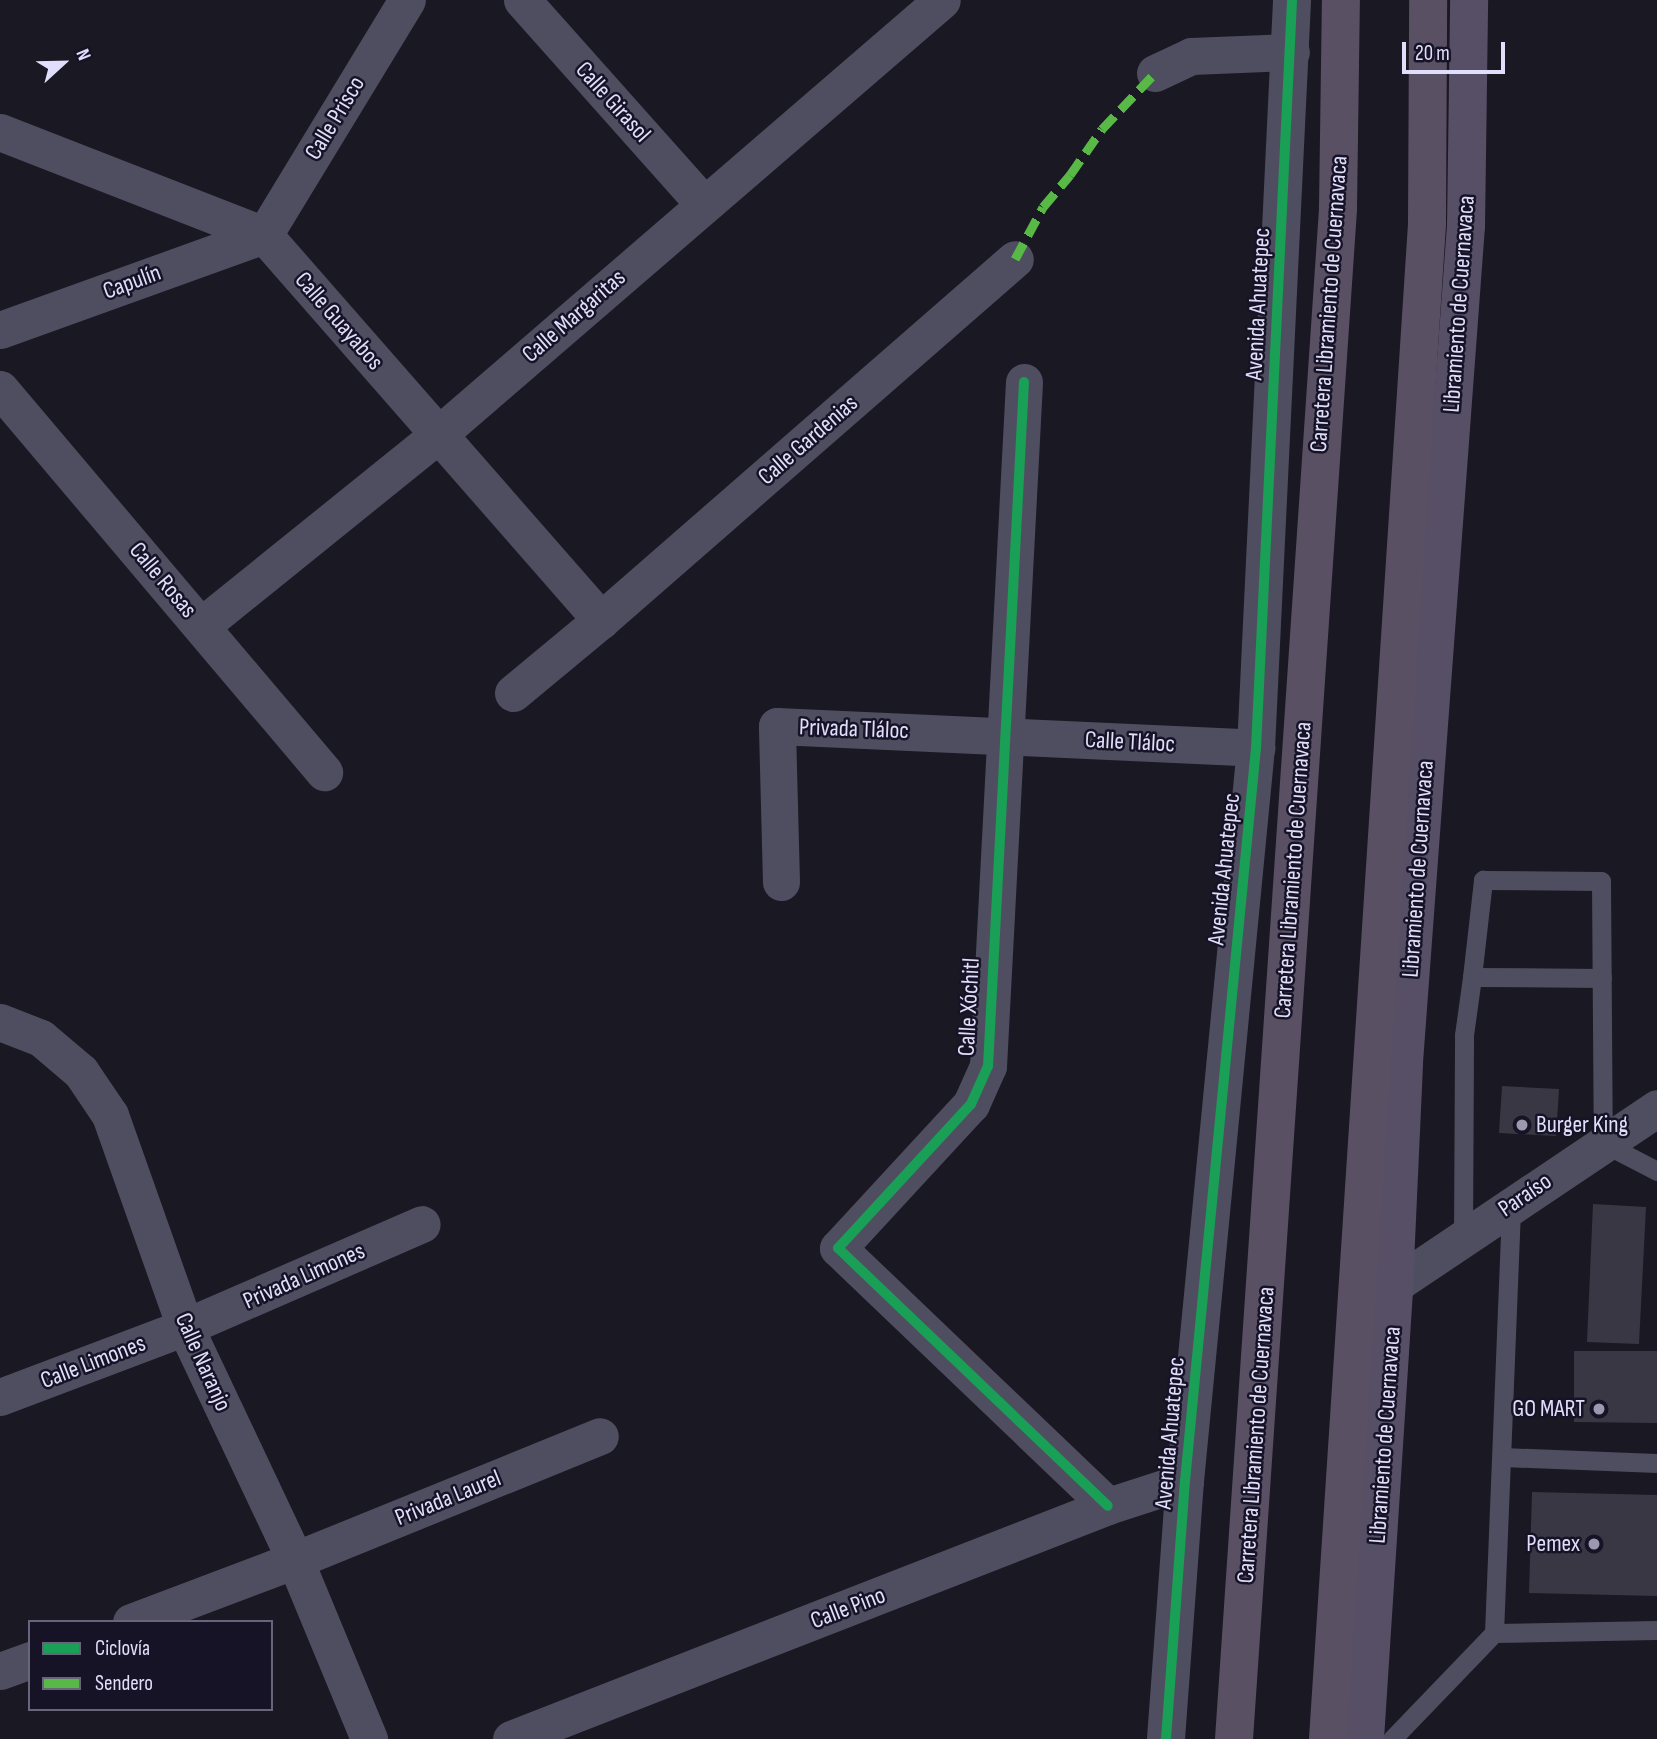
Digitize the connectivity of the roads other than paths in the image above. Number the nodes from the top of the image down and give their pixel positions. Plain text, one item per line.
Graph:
1 (407, 0) edge
2 (522, 0) edge
3 (1292, 0) edge
4 (1341, 0) edge
5 (1428, 0) edge
6 (1469, 0) edge
7 (933, 3) edge
8 (1291, 52) junction
9 (1155, 73) dead end
10 (0, 132) edge
11 (704, 204) junction
12 (264, 235) junction
13 (1015, 259) dead end
14 (0, 330) edge
15 (1024, 382) dead end
16 (0, 388) edge
17 (439, 433) junction
18 (601, 620) junction
19 (201, 626) junction
20 (513, 693) dead end
21 (1003, 735) junction
22 (1256, 748) junction
23 (324, 772) dead end
24 (781, 882) dead end
25 (1472, 977) junction
26 (1602, 978) junction
27 (0, 1022) edge
28 (1657, 1108) edge
29 (1603, 1143) junction
30 (1657, 1171) edge
31 (1511, 1204) junction
32 (422, 1224) dead end
33 (1463, 1237) junction
34 (1394, 1284) junction
35 (185, 1327) junction
36 (0, 1397) edge
37 (600, 1436) dead end
38 (1502, 1457) junction
39 (1657, 1463) edge
40 (1185, 1481) junction
41 (1108, 1506) junction
42 (295, 1560) junction
43 (136, 1620) edge
44 (1657, 1630) edge
45 (1494, 1633) junction
46 (28, 1661) edge
47 (0, 1671) edge
48 (369, 1739) edge
49 (512, 1739) edge
50 (1166, 1739) edge
51 (1234, 1739) edge
52 (1328, 1739) edge
53 (1364, 1739) edge
54 (1392, 1739) edge

1 - 12 street, Calle Prisco
2 - 11 street, Calle Girasol
3 - 8 street, Avenida Ahuatepec
4 - 51 highway, Carretera Libramiento de Cuernavaca
5 - 52 highway
6 - 34 main road, Libramiento de Cuernavaca
7 - 11 street, Calle Margaritas
8 - 9 street
8 - 22 street, Avenida Ahuatepec
10 - 12 street, Calle Guayabos
11 - 17 street, Calle Margaritas
12 - 14 street, Capulín
12 - 17 street, Calle Guayabos
13 - 18 street, Calle Gardenias
15 - 21 street, Calle Xóchitl
16 - 19 street, Calle Rosas
17 - 18 street, Calle Guayabos
17 - 19 street, Calle Margaritas
18 - 20 street, Calle Gardenias
19 - 23 street, Calle Rosas
21 - 22 street, Calle Tláloc
21 - 24 street, Privada Tláloc
21 - 41 street, Calle Xóchitl
22 - 40 street, Avenida Ahuatepec
25 - 26 lane
25 - 26 lane
25 - 33 lane
26 - 29 lane
27 - 35 street, Calle Naranjo
28 - 29 street, Paraíso
29 - 30 lane
29 - 31 street, Paraíso
31 - 33 street, Paraíso
31 - 38 lane
32 - 35 street, Privada Limones
33 - 34 street, Paraíso
34 - 53 main road, Libramiento de Cuernavaca
35 - 36 street, Calle Limones
35 - 42 street, Calle Naranjo
37 - 42 street, Privada Laurel
38 - 39 lane
38 - 45 lane
40 - 41 street, Calle Pino
40 - 50 street, Avenida Ahuatepec
41 - 49 street, Calle Pino
42 - 43 street, Privada Laurel
42 - 48 street, Calle Naranjo
44 - 45 lane
45 - 54 lane
46 - 47 street

